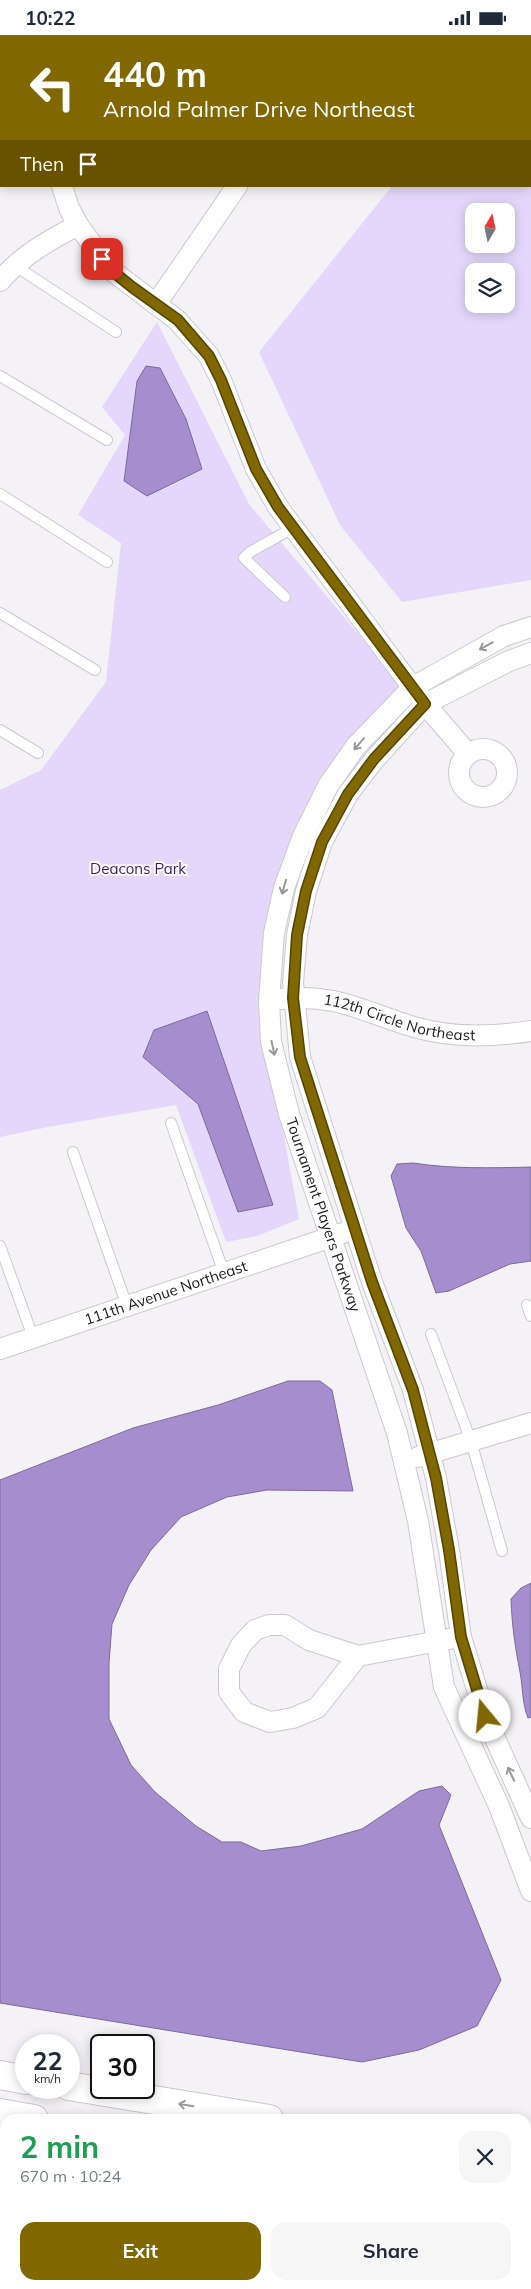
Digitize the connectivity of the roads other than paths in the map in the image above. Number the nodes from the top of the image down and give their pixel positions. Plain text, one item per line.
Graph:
1 (62, 187) edge
2 (237, 187) edge
3 (78, 225) junction
4 (14, 265) junction
5 (0, 281) edge
6 (156, 304) junction
7 (116, 332) dead end
8 (0, 376) edge
9 (108, 440) dead end
10 (0, 495) edge
11 (293, 528) junction
12 (107, 562) dead end
13 (285, 597) dead end
14 (0, 613) edge
15 (531, 627) edge
16 (531, 653) edge
17 (95, 670) dead end
18 (413, 687) junction
19 (425, 704) junction
20 (0, 730) edge
21 (38, 753) dead end
22 (468, 754) dead end
23 (293, 998) junction
24 (269, 1001) junction
25 (531, 1031) edge
26 (170, 1123) dead end
27 (74, 1152) dead end
28 (355, 1229) junction
29 (332, 1237) junction
30 (0, 1246) edge
31 (224, 1273) junction
32 (527, 1305) dead end
33 (127, 1306) junction
34 (531, 1316) edge
35 (431, 1334) dead end
36 (33, 1337) junction
37 (0, 1349) edge
38 (531, 1423) edge
39 (471, 1441) junction
40 (430, 1453) junction
41 (404, 1461) junction
42 (502, 1551) dead end
43 (461, 1637) junction
44 (436, 1642) junction
45 (358, 1656) junction
46 (531, 1818) edge
47 (531, 1891) edge
48 (0, 2075) edge
49 (15, 2078) edge
50 (80, 2088) edge
51 (239, 2114) edge

1 - 3 street
2 - 6 street
3 - 4 street
3 - 6 street
4 - 5 street
4 - 7 lane
6 - 11 street
8 - 9 lane
10 - 12 lane
11 - 13 lane
11 - 18 street
14 - 17 lane
15 -> 18 street, Tournament Players Parkway
16 - 19 street, Tournament Players Parkway
18 - 19 street
18 -> 24 street, Tournament Players Parkway
19 - 22 street
19 - 23 street, Tournament Players Parkway
20 - 21 lane
23 - 24 street, 112th Circle Northeast
23 - 25 street, 112th Circle Northeast
23 - 28 street, Tournament Players Parkway
24 -> 29 street, Tournament Players Parkway
26 - 31 lane
27 - 33 lane
28 - 29 street, 111th Avenue Northeast
28 - 40 street, Tournament Players Parkway
29 - 31 street, 111th Avenue Northeast
29 - 41 street, Tournament Players Parkway
30 - 36 lane
31 - 33 street, 111th Avenue Northeast
32 - 34 lane
33 - 36 street, 111th Avenue Northeast
35 - 39 lane
36 - 37 street, 111th Avenue Northeast
38 - 39 street
39 - 40 street
39 - 42 lane
40 - 41 street
40 - 43 street, Tournament Players Parkway
41 - 44 street, Tournament Players Parkway
43 - 44 street
46 -> 43 street, Tournament Players Parkway
44 - 45 street
44 - 47 street, Tournament Players Parkway
45 - 45 street
48 - 49 main road
51 -> 50 main road

